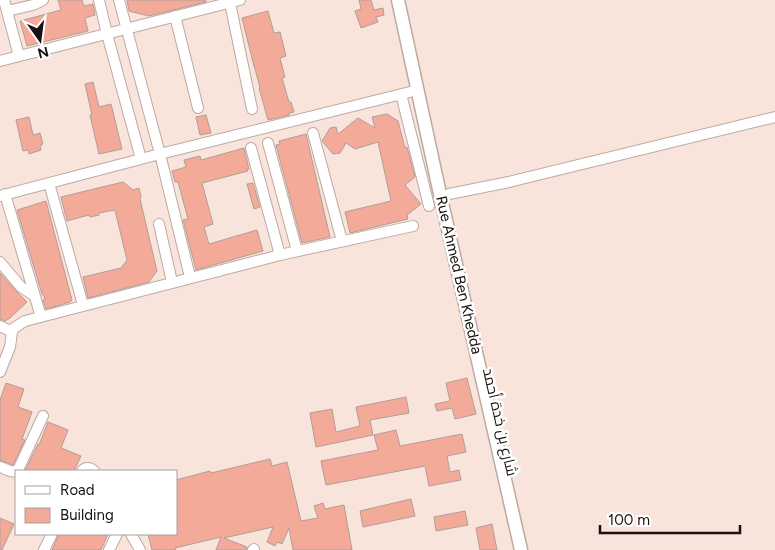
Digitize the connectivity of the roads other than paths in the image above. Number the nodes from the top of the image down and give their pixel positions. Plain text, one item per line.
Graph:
1 (4, 0) edge
2 (43, 0) edge
3 (99, 0) edge
4 (119, 0) edge
5 (398, 0) edge
6 (407, 0) edge
7 (235, 1) edge
8 (7, 11) junction
9 (175, 16) junction
10 (126, 28) junction
11 (107, 34) junction
12 (19, 56) junction
13 (0, 61) edge
14 (418, 90) junction
15 (401, 94) junction
16 (198, 108) dead end
17 (252, 109) dead end
18 (775, 117) edge
19 (313, 133) dead end
20 (268, 143) dead end
21 (251, 148) dead end
22 (160, 154) junction
23 (141, 159) junction
24 (50, 182) junction
25 (449, 194) junction
26 (2, 195) edge
27 (429, 206) dead end
28 (159, 224) dead end
29 (413, 226) dead end
30 (342, 241) junction
31 (297, 251) junction
32 (280, 255) junction
33 (0, 262) edge
34 (190, 277) junction
35 (172, 282) junction
36 (35, 296) junction
37 (83, 305) junction
38 (41, 317) junction
39 (0, 326) edge
40 (12, 332) junction
41 (0, 372) edge
42 (43, 416) dead end
43 (0, 466) edge
44 (18, 470) edge
45 (15, 471) edge
46 (52, 535) edge
47 (116, 535) edge
48 (132, 535) edge
49 (44, 550) edge
50 (109, 550) edge
51 (140, 550) edge
52 (521, 550) edge
53 (529, 550) edge

1 - 8 street
2 - 8 street
3 - 11 street
4 - 10 street
5 - 14 main road, Rue Ahmed Ben Khedda
6 - 25 main road, شارع بن خدة أحمد
7 - 9 street
7 - 17 street
8 - 12 street
9 - 10 street
9 - 16 street
10 - 11 street
10 - 22 street
11 - 12 street
11 - 23 street
12 - 13 street
14 - 15 street
14 - 52 main road, Rue Ahmed Ben Khedda
15 - 22 street
15 - 27 street
18 - 25 street
19 - 30 street
20 - 31 street
21 - 32 street
22 - 23 street
22 - 34 street
23 - 24 street
24 - 26 street
24 - 37 street
25 - 53 main road, شارع بن خدة أحمد
26 - 36 street
28 - 35 street
29 - 30 street
30 - 31 street
31 - 32 street
32 - 34 street
33 - 36 street
34 - 35 street
35 - 37 street
36 - 38 street
37 - 38 street
38 - 40 street
39 - 40 street
40 - 41 street
42 - 44 street
43 - 45 street
46 - 49 street
47 - 50 street
48 - 51 street

